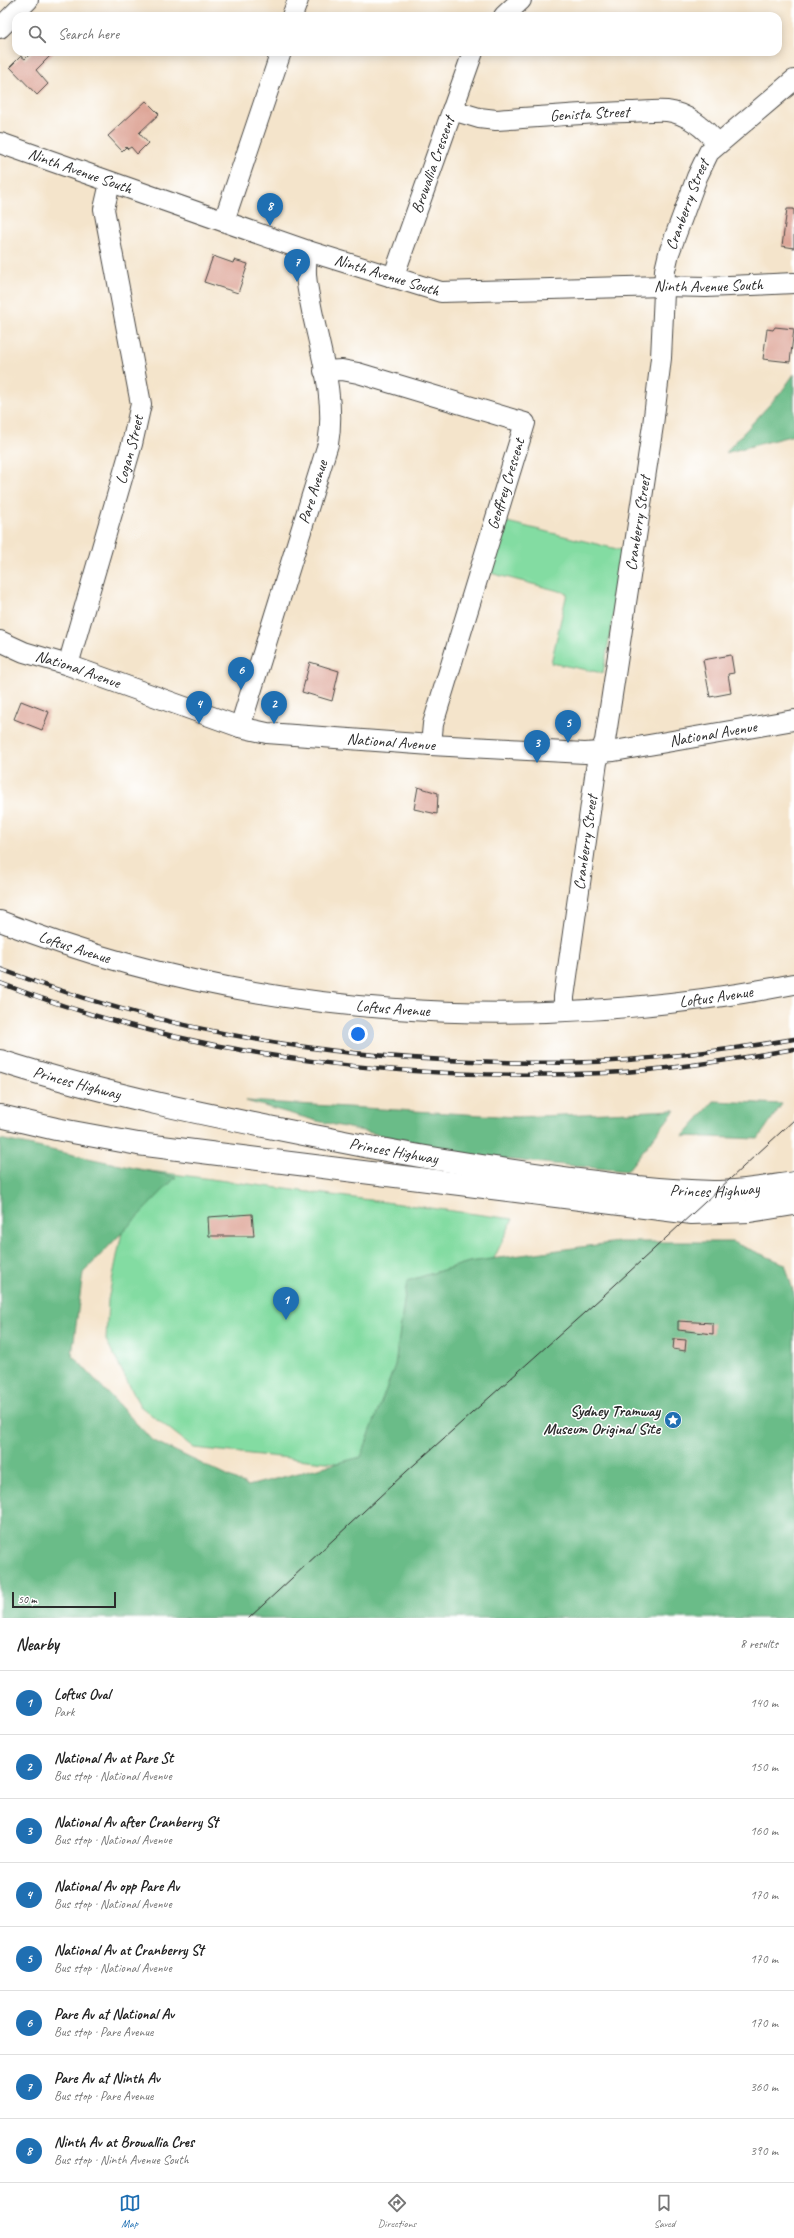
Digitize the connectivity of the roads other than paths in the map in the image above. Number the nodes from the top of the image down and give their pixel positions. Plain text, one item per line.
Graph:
1 (28, 0) edge
2 (298, 0) edge
3 (521, 0) edge
4 (16, 12) edge
5 (294, 12) edge
6 (508, 12) edge
7 (12, 16) edge
8 (0, 28) edge
9 (279, 56) edge
10 (472, 56) edge
11 (794, 80) edge
12 (452, 110) junction
13 (0, 143) edge
14 (717, 143) junction
15 (110, 183) junction
16 (224, 221) junction
17 (308, 251) junction
18 (393, 278) junction
19 (794, 283) edge
20 (664, 286) junction
21 (324, 371) junction
22 (0, 641) edge
23 (68, 665) junction
24 (794, 720) edge
25 (240, 727) junction
26 (431, 745) junction
27 (600, 752) junction
28 (0, 921) edge
29 (794, 984) edge
30 (564, 1010) junction
31 (0, 1061) edge
32 (0, 1073) edge
33 (59, 1080) junction
34 (0, 1116) edge
35 (794, 1183) edge
36 (794, 1204) edge

1 - 4 street
2 - 5 street
3 - 6 street
7 - 8 street
9 - 16 street
10 - 12 street, Browallia Crescent
11 - 14 street, Cranberry Street
12 - 14 street, Genista Street
12 - 18 street, Browallia Crescent
13 - 15 street, Ninth Avenue South
14 - 20 street, Cranberry Street
15 - 16 street, Ninth Avenue South
15 - 23 street, Logan Street
16 - 17 street, Ninth Avenue South
17 - 18 street, Ninth Avenue South
17 - 21 street, Pare Avenue
18 - 20 street, Ninth Avenue South
19 - 20 street, Ninth Avenue South
20 - 27 street, Cranberry Street
21 - 25 street, Pare Avenue
21 - 26 street, Geoffrey Crescent
22 - 23 street, National Avenue
23 - 25 street, National Avenue
24 - 27 street, National Avenue
25 - 26 street, National Avenue
26 - 27 street, National Avenue
27 - 30 street, Cranberry Street
28 - 30 street, Loftus Avenue
29 - 30 street, Loftus Avenue
31 - 33 highway, Princes Highway
32 - 33 highway
33 - 35 highway, Princes Highway
34 - 36 highway, Princes Highway

